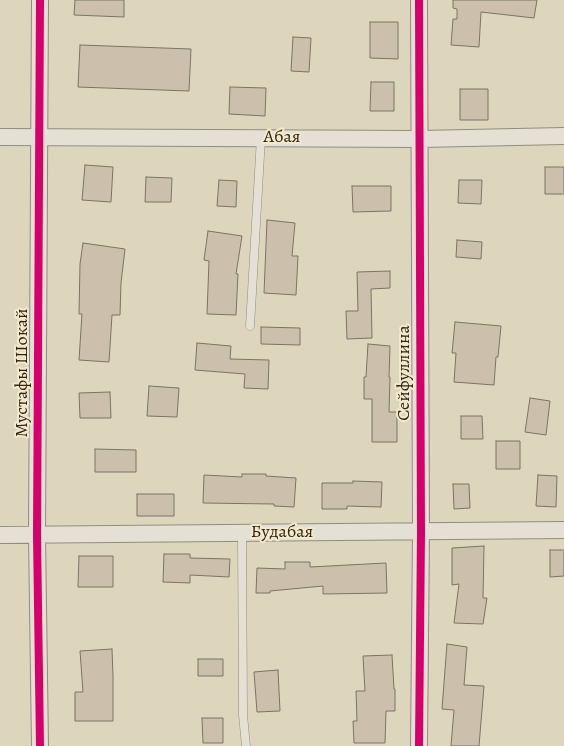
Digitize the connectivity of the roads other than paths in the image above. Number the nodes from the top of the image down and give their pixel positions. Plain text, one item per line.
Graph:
1 (40, 0) edge
2 (419, 0) edge
3 (564, 136) edge
4 (0, 137) edge
5 (39, 137) junction
6 (261, 137) junction
7 (420, 139) junction
8 (250, 326) dead end
9 (564, 530) edge
10 (421, 532) junction
11 (242, 533) junction
12 (0, 535) edge
13 (37, 535) junction
14 (40, 746) edge
15 (246, 746) edge
16 (420, 746) edge

1 - 5 street, Мустафы Шокай
2 - 7 street, Сейфуллина
3 - 7 street, Абая
4 - 5 street, Абая
5 - 6 street, Абая
5 - 13 street, Мустафы Шокай
6 - 7 street, Абая
6 - 8 lane
7 - 10 street, Сейфуллина
9 - 10 street, Будабая
10 - 11 street, Будабая
10 - 16 street, Сейфуллина
11 - 13 street, Будабая
11 - 15 lane
12 - 13 street, Будабая
13 - 14 street, Мустафы Шокай

